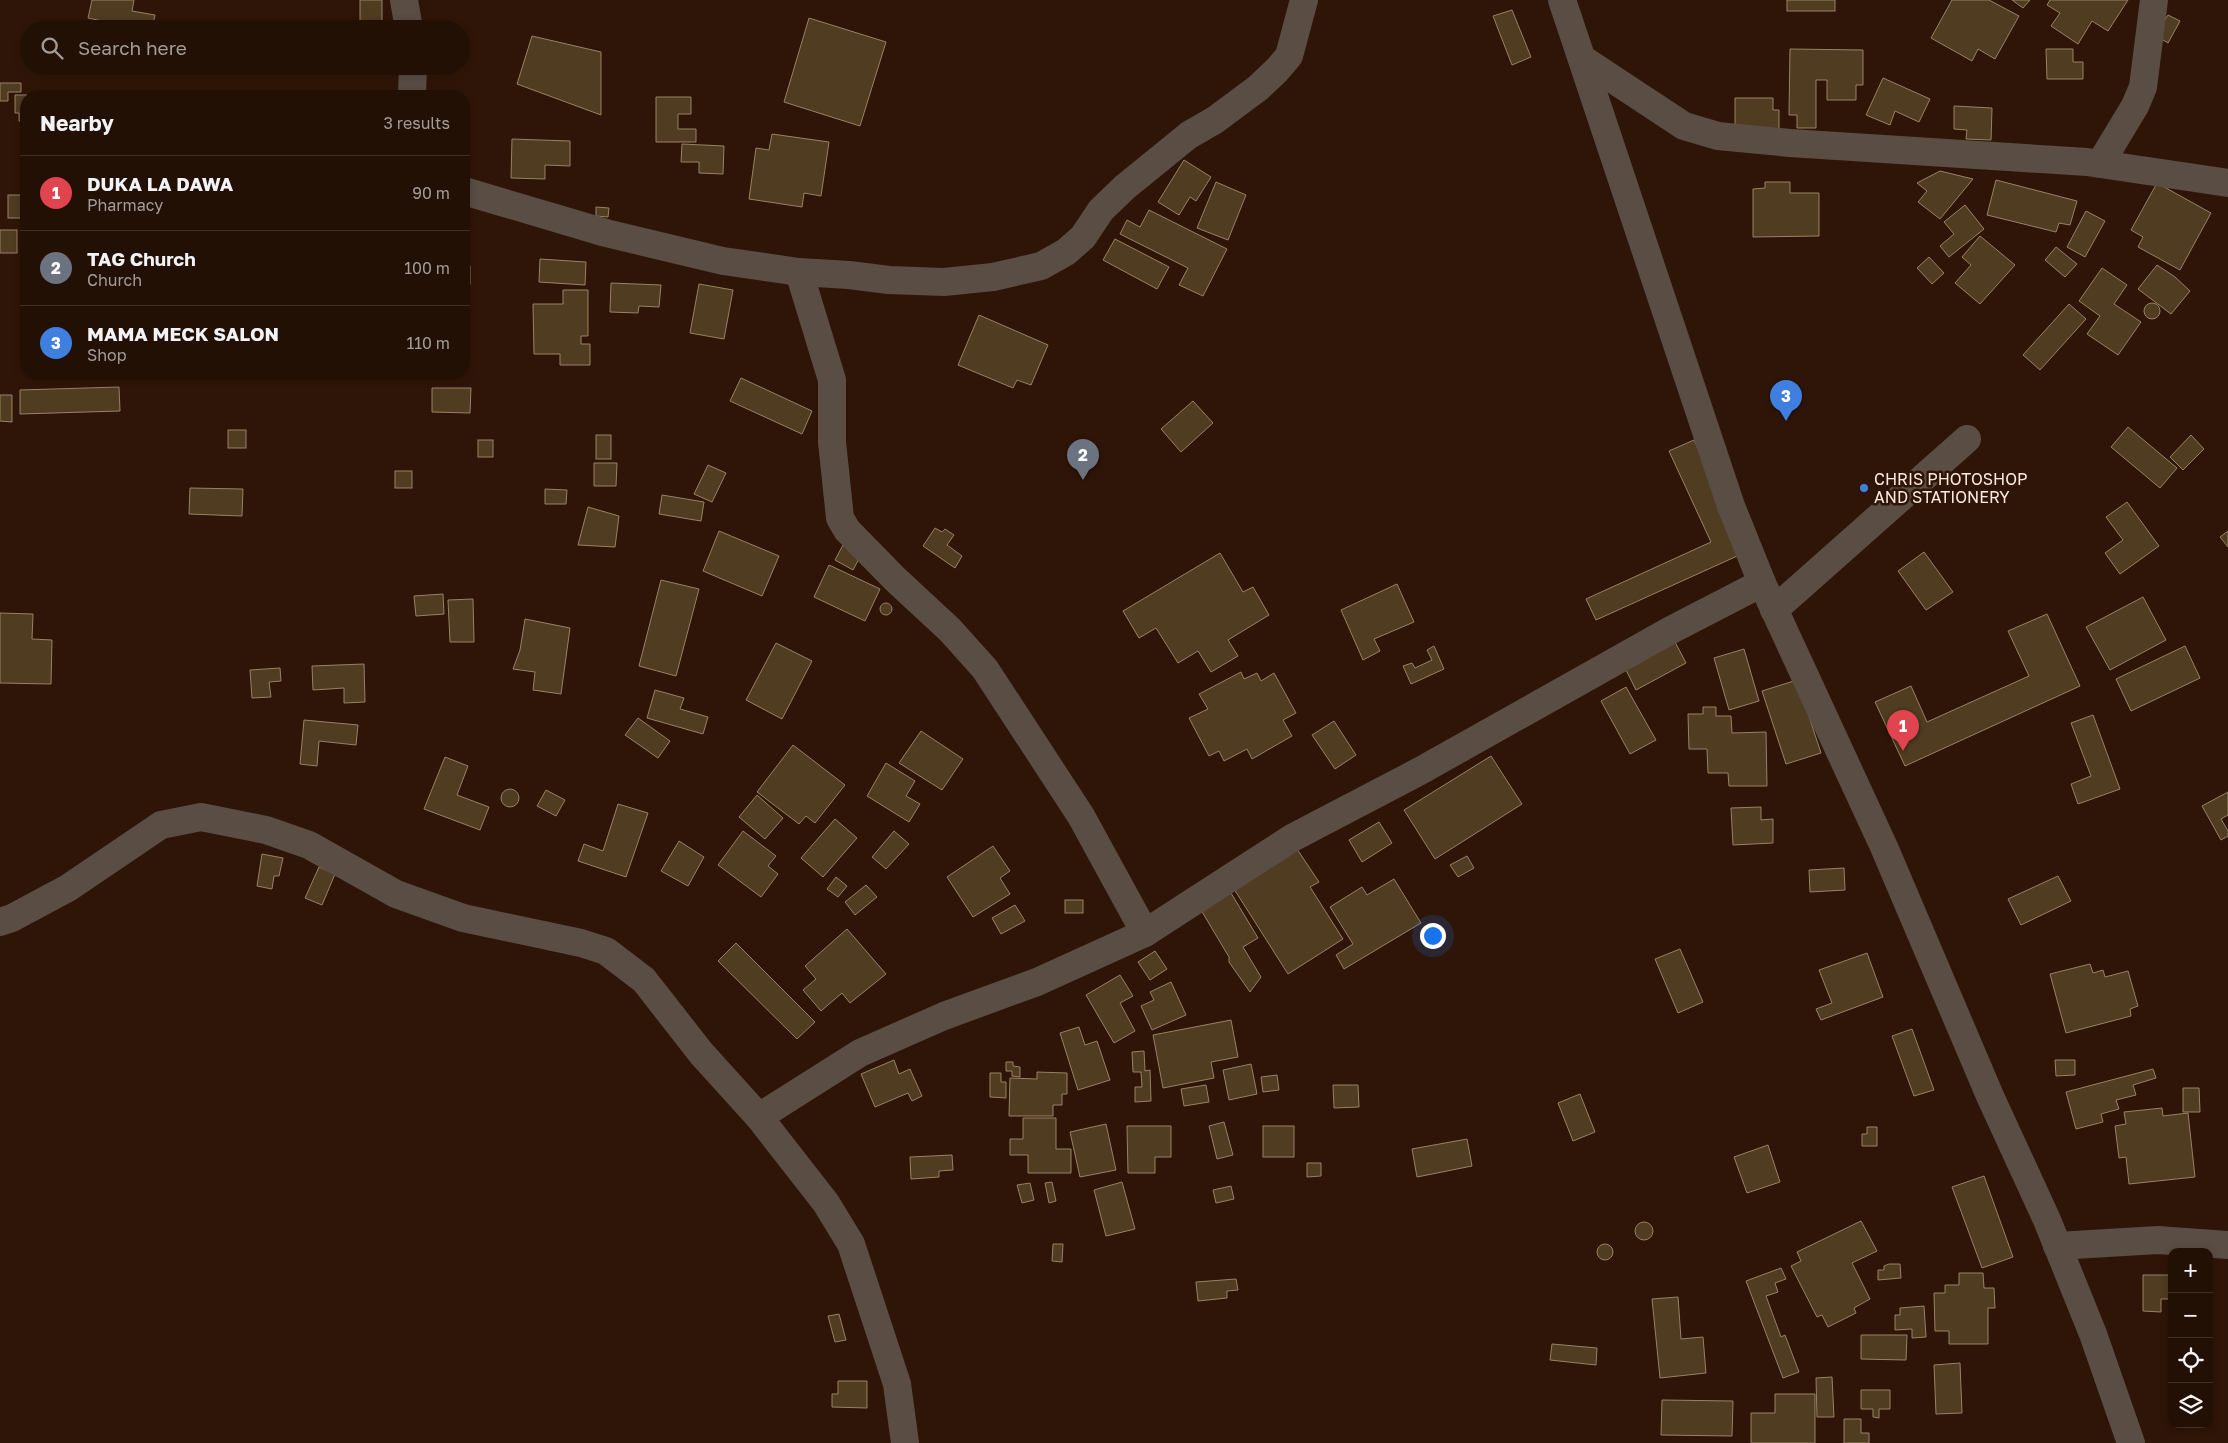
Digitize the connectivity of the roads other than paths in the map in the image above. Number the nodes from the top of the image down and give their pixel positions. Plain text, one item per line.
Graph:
1 (404, 0) edge
2 (1304, 0) edge
3 (1562, 0) edge
4 (2154, 0) edge
5 (407, 20) edge
6 (1584, 60) junction
7 (413, 75) edge
8 (412, 90) edge
9 (2100, 164) junction
10 (2228, 183) edge
11 (470, 193) edge
12 (799, 272) junction
13 (1967, 439) dead end
14 (1762, 583) junction
15 (1774, 610) junction
16 (0, 922) edge
17 (1145, 933) junction
18 (759, 1117) junction
19 (2228, 1245) edge
20 (2057, 1246) junction
21 (905, 1443) edge
22 (2131, 1443) edge

1 - 5 street
2 - 12 street
3 - 6 street
4 - 9 street
6 - 9 street
6 - 14 street
7 - 8 street
9 - 10 street
11 - 12 street
12 - 17 street
13 - 15 street
14 - 15 street
14 - 17 street
15 - 20 street
16 - 18 street
17 - 18 street
18 - 21 street
19 - 20 street
20 - 22 street

